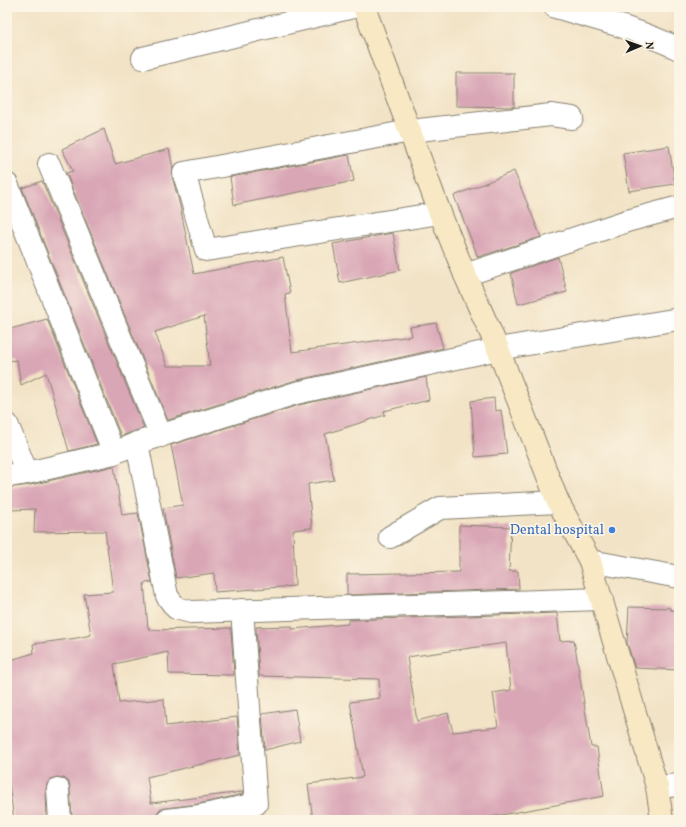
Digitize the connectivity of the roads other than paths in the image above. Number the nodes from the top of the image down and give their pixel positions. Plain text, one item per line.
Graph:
1 (354, 7) edge
2 (364, 7) edge
3 (555, 7) edge
4 (603, 14) edge
5 (679, 49) edge
6 (143, 58) dead end
7 (572, 118) dead end
8 (410, 131) junction
9 (49, 164) dead end
10 (7, 184) edge
11 (679, 207) edge
12 (440, 213) junction
13 (465, 275) junction
14 (679, 318) edge
15 (498, 349) junction
16 (7, 424) edge
17 (161, 436) junction
18 (137, 443) junction
19 (114, 453) junction
20 (17, 474) edge
21 (558, 502) junction
22 (390, 537) dead end
23 (590, 562) junction
24 (679, 577) edge
25 (602, 599) junction
26 (242, 610) junction
27 (679, 785) edge
28 (656, 787) junction
29 (58, 789) dead end
30 (60, 820) edge
31 (167, 820) edge
32 (662, 820) edge

1 - 6 street
2 - 8 main road
3 - 4 street
4 - 5 street
7 - 8 street
8 - 12 main road
8 - 12 street
9 - 17 street
10 - 19 street
11 - 13 street
12 - 13 main road
13 - 15 main road
14 - 15 street
15 - 17 street
15 - 21 main road
16 - 20 street
17 - 18 street
18 - 19 street
18 - 26 street
19 - 20 street
21 - 22 street
21 - 23 main road
23 - 24 street
23 - 25 main road
25 - 26 street
25 - 28 main road
26 - 31 street
27 - 28 street
28 - 32 main road
29 - 30 street

